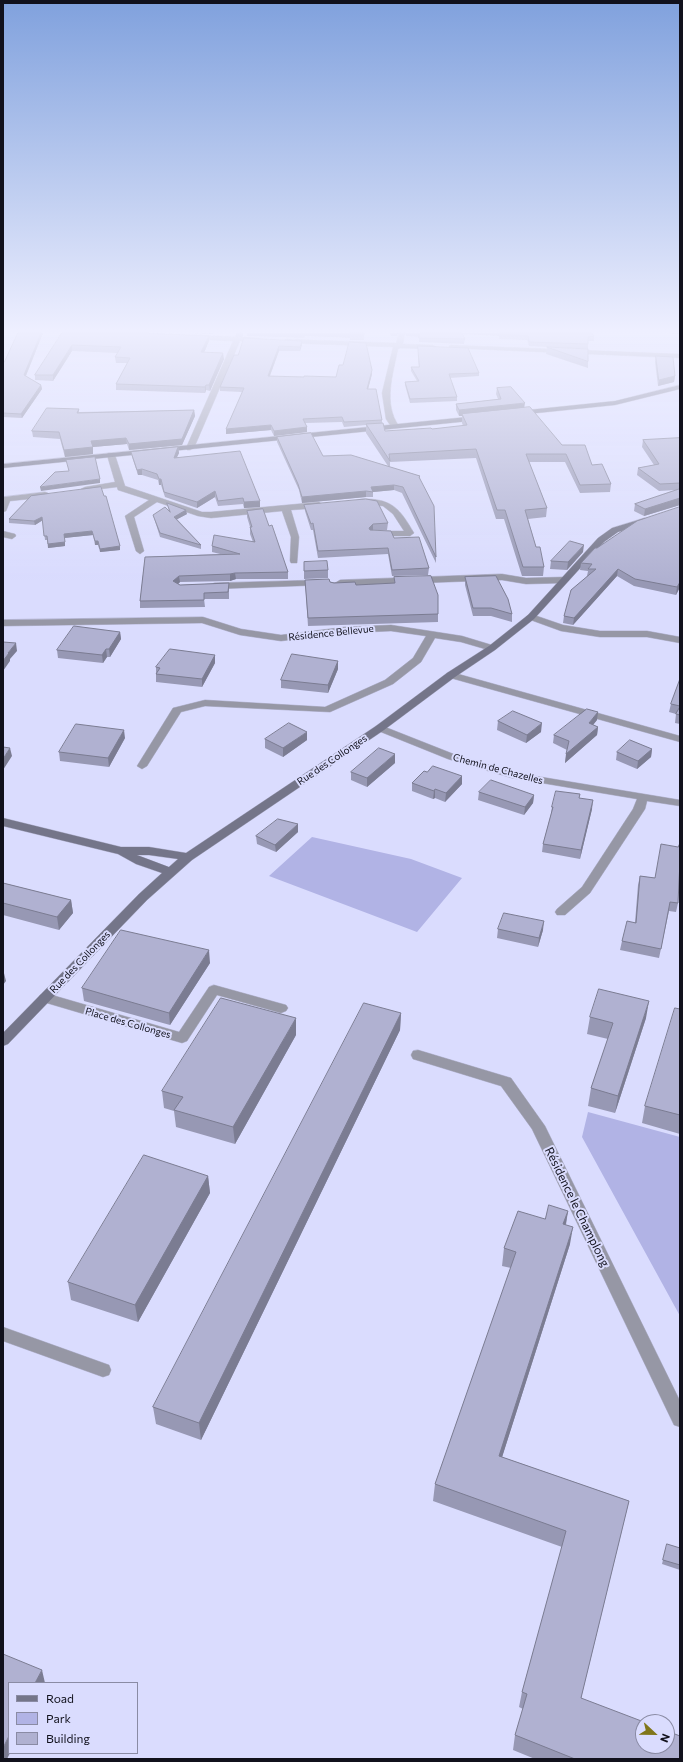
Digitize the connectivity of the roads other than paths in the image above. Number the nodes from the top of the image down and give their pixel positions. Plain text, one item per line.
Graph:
1 (204, 415) edge
2 (389, 415) edge
3 (482, 417) edge
4 (395, 426) junction
5 (190, 448) junction
6 (111, 455) junction
7 (3, 466) edge
8 (120, 484) junction
9 (76, 491) edge
10 (55, 494) edge
11 (155, 500) junction
12 (351, 503) edge
13 (329, 504) edge
14 (3, 509) edge
15 (286, 509) junction
16 (655, 517) edge
17 (3, 534) edge
18 (374, 534) edge
19 (12, 536) dead end
20 (140, 551) dead end
21 (294, 561) dead end
22 (564, 580) junction
23 (204, 587) edge
24 (531, 617) junction
25 (3, 623) edge
26 (432, 634) junction
27 (680, 640) edge
28 (492, 648) junction
29 (451, 675) junction
30 (380, 728) junction
31 (680, 739) edge
32 (142, 766) dead end
33 (643, 798) junction
34 (680, 804) edge
35 (3, 822) edge
36 (121, 851) junction
37 (188, 857) junction
38 (170, 872) junction
39 (561, 912) dead end
40 (45, 998) junction
41 (281, 1008) dead end
42 (3, 1042) edge
43 (418, 1055) dead end
44 (3, 1334) edge
45 (103, 1370) dead end
46 (680, 1419) edge

1 - 5 street
2 - 4 street
3 - 4 street
4 - 5 street
5 - 6 street
6 - 7 street
6 - 8 street
8 - 9 street
8 - 11 street
10 - 14 street
11 - 15 street
11 - 20 street
12 - 18 street
13 - 15 street
15 - 21 street
16 - 22 street, Rue des Collonges
17 - 19 street
22 - 23 street
22 - 24 street, Rue des Collonges
24 - 27 street
24 - 28 street, Rue des Collonges
25 - 26 street, Résidence Bellevue
26 - 28 street, Résidence Bellevue
26 - 32 street
28 - 29 street, Rue des Collonges
29 - 30 street, Rue des Collonges
29 - 31 street
30 - 33 street, Chemin de Chazelles
30 - 37 street, Rue des Collonges
33 - 34 street, Chemin de Chazelles
33 - 39 street
35 - 36 street
36 - 37 street
36 - 38 street
37 - 38 street, Rue des Collonges
38 - 40 street, Rue des Collonges
40 - 41 street, Place des Collonges
40 - 42 street, Rue des Collonges
43 - 46 street, Résidence le Champlong
44 - 45 street

